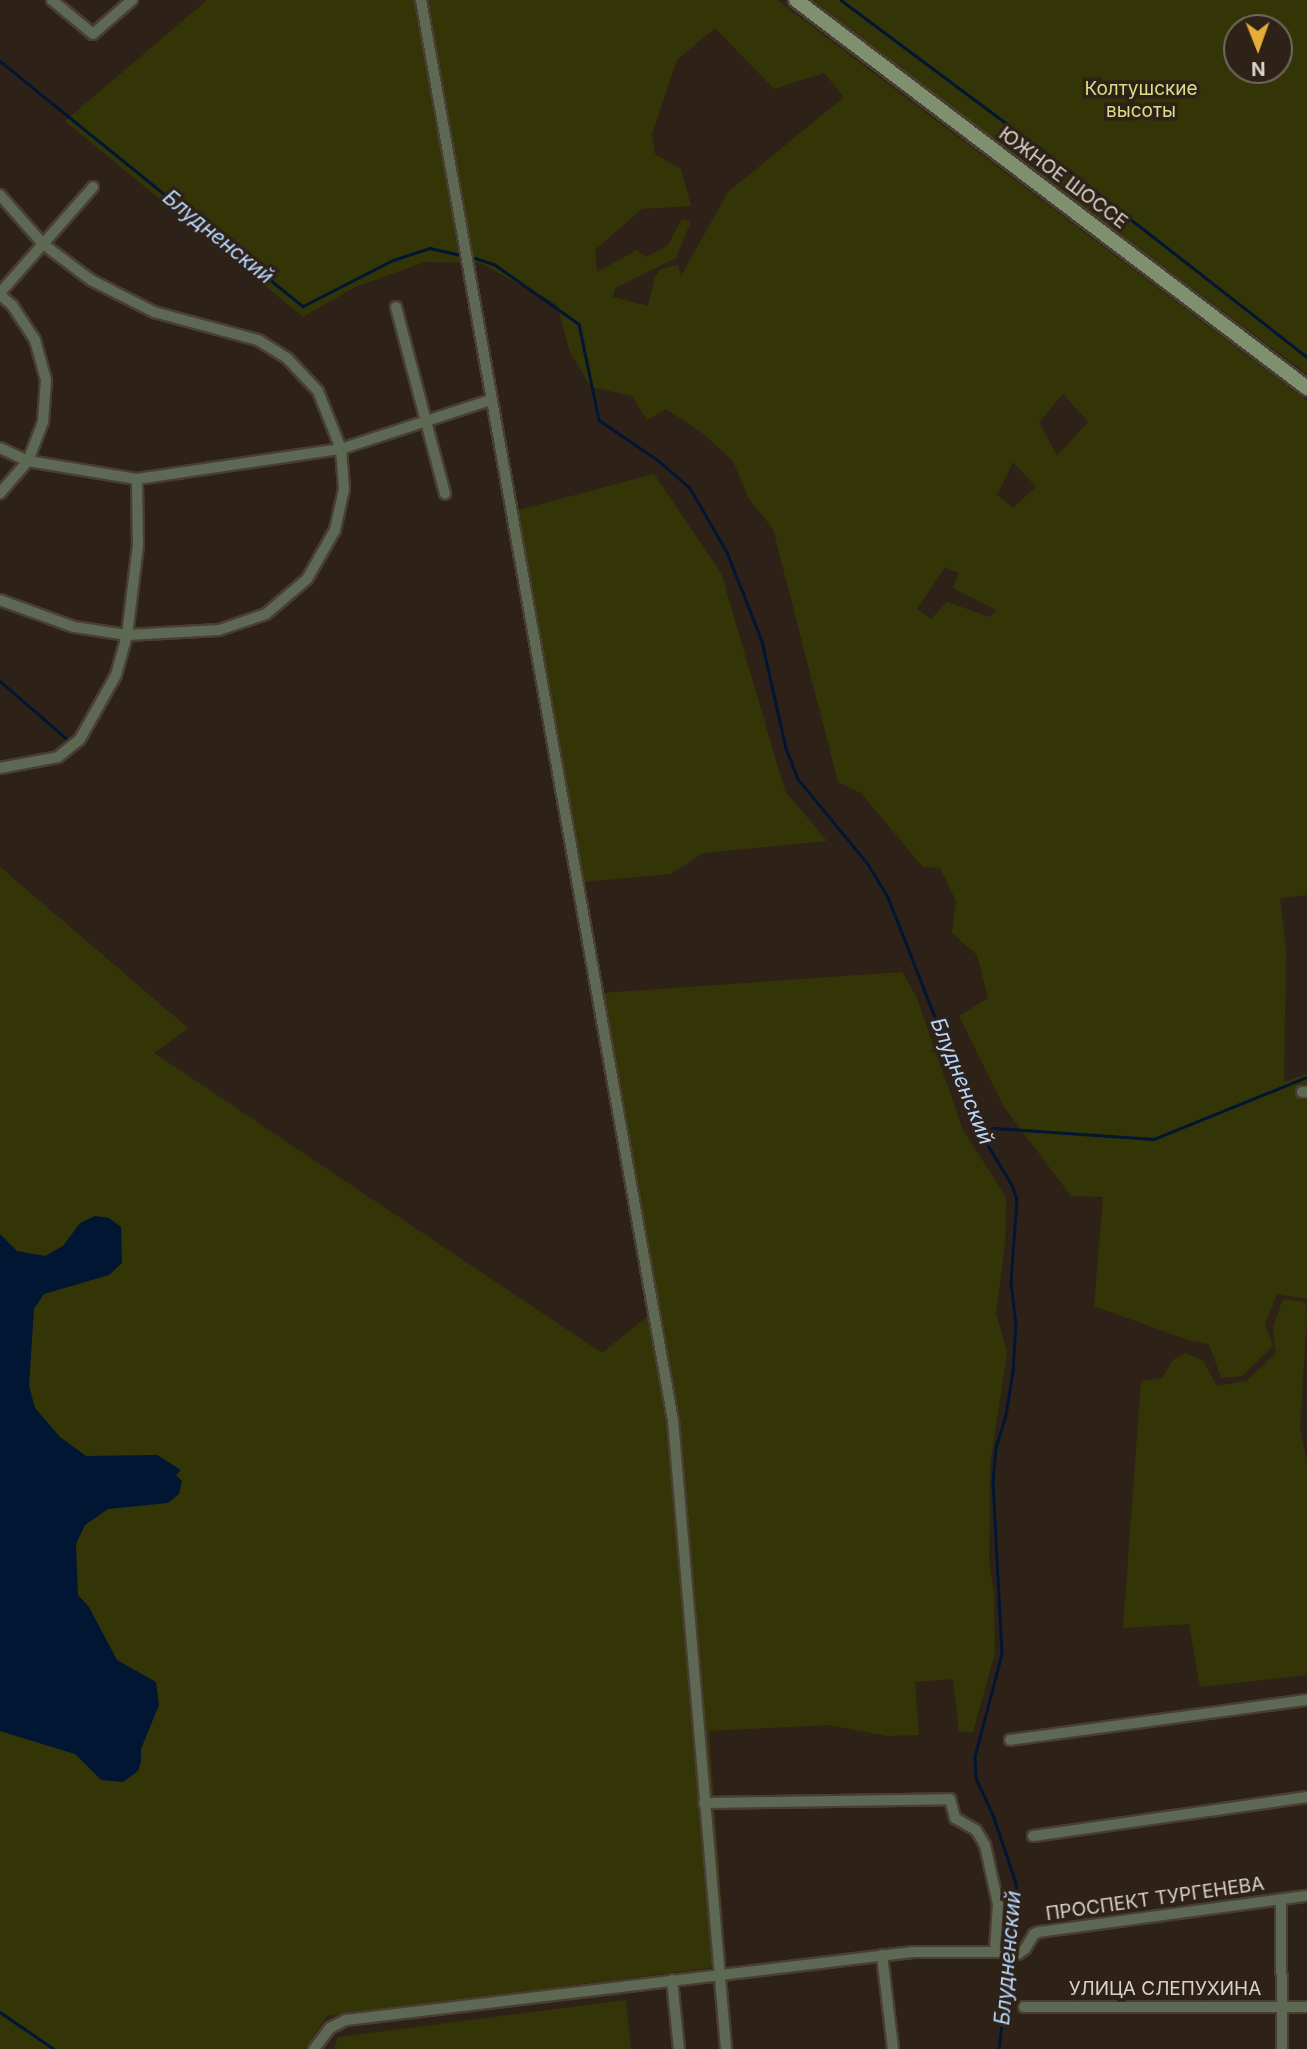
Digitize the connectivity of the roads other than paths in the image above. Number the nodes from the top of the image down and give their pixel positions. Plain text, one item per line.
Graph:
1 (52, 0) edge
2 (132, 0) edge
3 (421, 0) edge
4 (796, 0) edge
5 (93, 187) dead end
6 (0, 195) edge
7 (43, 244) junction
8 (0, 294) edge
9 (396, 307) dead end
10 (1307, 388) edge
11 (491, 400) junction
12 (428, 420) junction
13 (0, 448) edge
14 (341, 449) junction
15 (28, 461) junction
16 (137, 479) junction
17 (0, 494) edge
18 (445, 494) dead end
19 (0, 600) edge
20 (127, 635) junction
21 (0, 768) edge
22 (1307, 1700) edge
23 (1010, 1740) dead end
24 (1307, 1797) edge
25 (704, 1803) junction
26 (1033, 1836) dead end
27 (1307, 1896) edge
28 (1281, 1899) junction
29 (1018, 1954) dead end
30 (882, 1955) junction
31 (720, 1975) junction
32 (672, 1980) junction
33 (1024, 2007) dead end
34 (1283, 2007) junction
35 (1307, 2007) edge
36 (314, 2049) edge
37 (679, 2049) edge
38 (726, 2049) edge
39 (893, 2049) edge
40 (1282, 2049) edge

1 - 2 street
3 - 11 street
4 - 10 street, ЮЖНОЕ ШОССЕ
5 - 7 street
6 - 7 street
7 - 8 street
7 - 14 street
8 - 15 street
9 - 12 street
11 - 12 street
11 - 25 street
12 - 14 street
12 - 18 street
13 - 15 street
14 - 16 street
14 - 20 street
15 - 16 street
15 - 17 street
16 - 20 street
19 - 20 street
20 - 21 street
22 - 23 street
24 - 26 street
25 - 30 street
25 - 31 street
27 - 28 street, ПРОСПЕКТ ТУРГЕНЕВА
28 - 29 street, ПРОСПЕКТ ТУРГЕНЕВА
28 - 34 street
30 - 31 street
30 - 39 street
31 - 32 street
31 - 38 street
32 - 36 street
32 - 37 street
33 - 34 street, УЛИЦА СЛЕПУХИНА
34 - 35 street, УЛИЦА СЛЕПУХИНА
34 - 40 street

